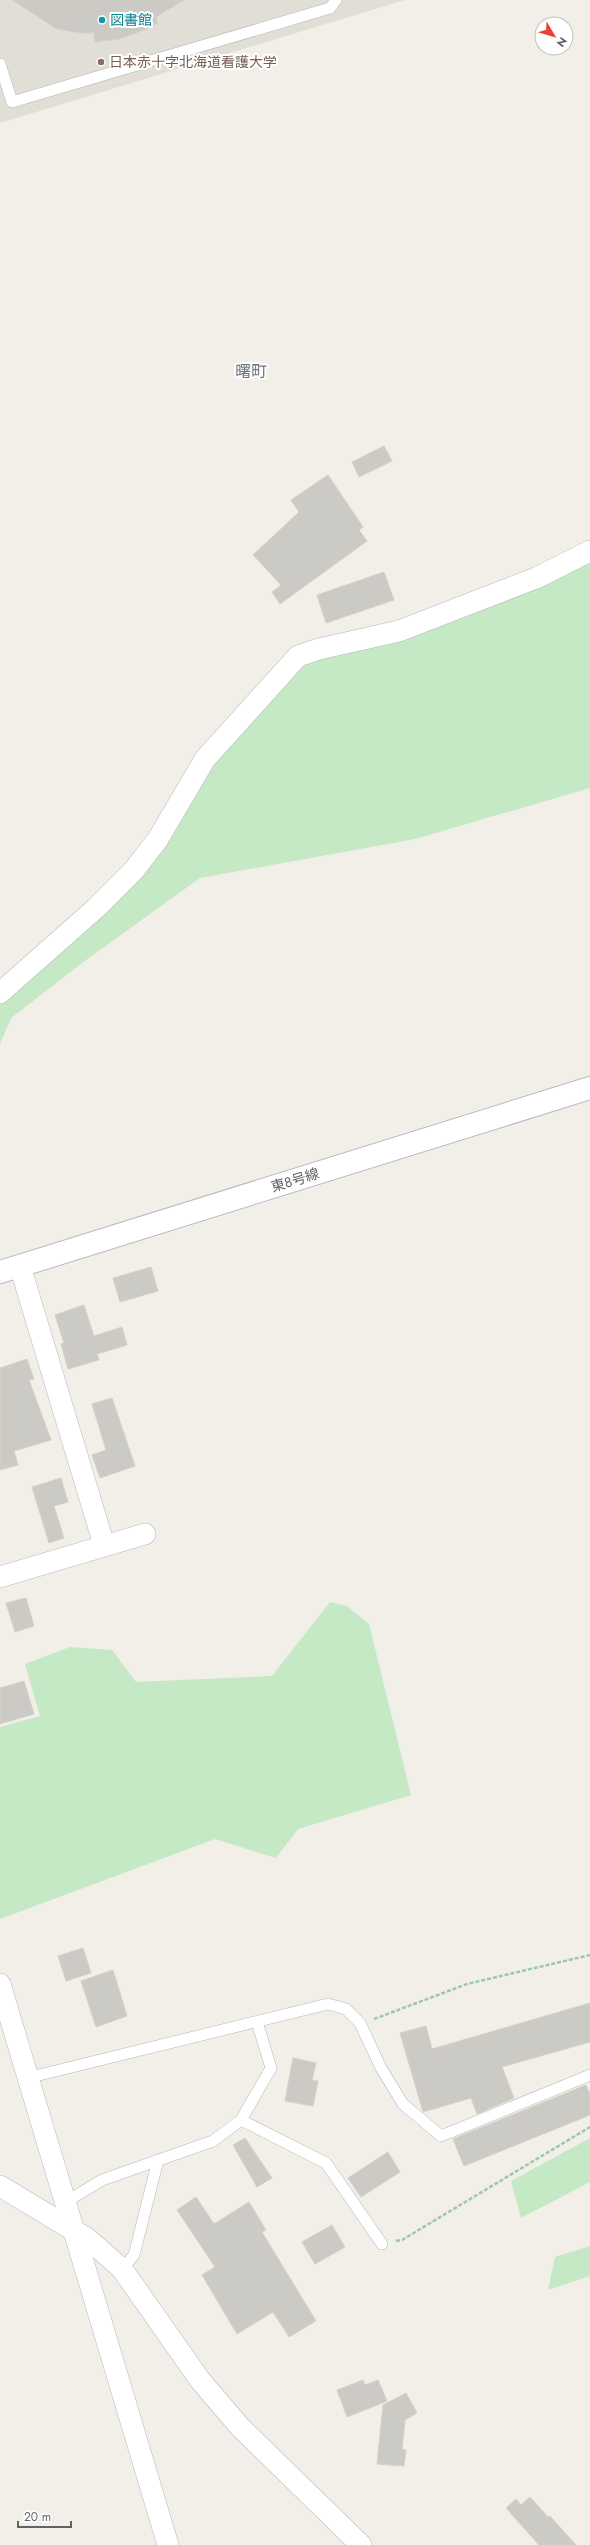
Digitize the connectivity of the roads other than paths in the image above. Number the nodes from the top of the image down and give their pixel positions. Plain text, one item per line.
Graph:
1 (336, 0) edge
2 (0, 64) edge
3 (590, 552) edge
4 (0, 993) edge
5 (590, 1088) edge
6 (10, 1269) edge
7 (145, 1534) dead end
8 (104, 1545) junction
9 (1, 1575) edge
10 (0, 1984) edge
11 (257, 2022) junction
12 (590, 2075) edge
13 (28, 2078) junction
14 (241, 2120) junction
15 (158, 2160) junction
16 (0, 2186) edge
17 (64, 2202) junction
18 (72, 2231) junction
19 (382, 2244) road end
20 (122, 2269) junction
21 (168, 2545) edge
22 (361, 2545) edge

1 - 2 lane
3 - 4 street
5 - 6 street, 東8号線
6 - 8 street
7 - 8 street
8 - 9 street
10 - 13 street
11 - 12 lane
11 - 13 lane
11 - 14 lane
13 - 17 street
14 - 15 lane
14 - 19 lane
15 - 17 lane
15 - 20 lane
16 - 18 street
17 - 18 street
18 - 20 street
18 - 21 street
20 - 22 street

